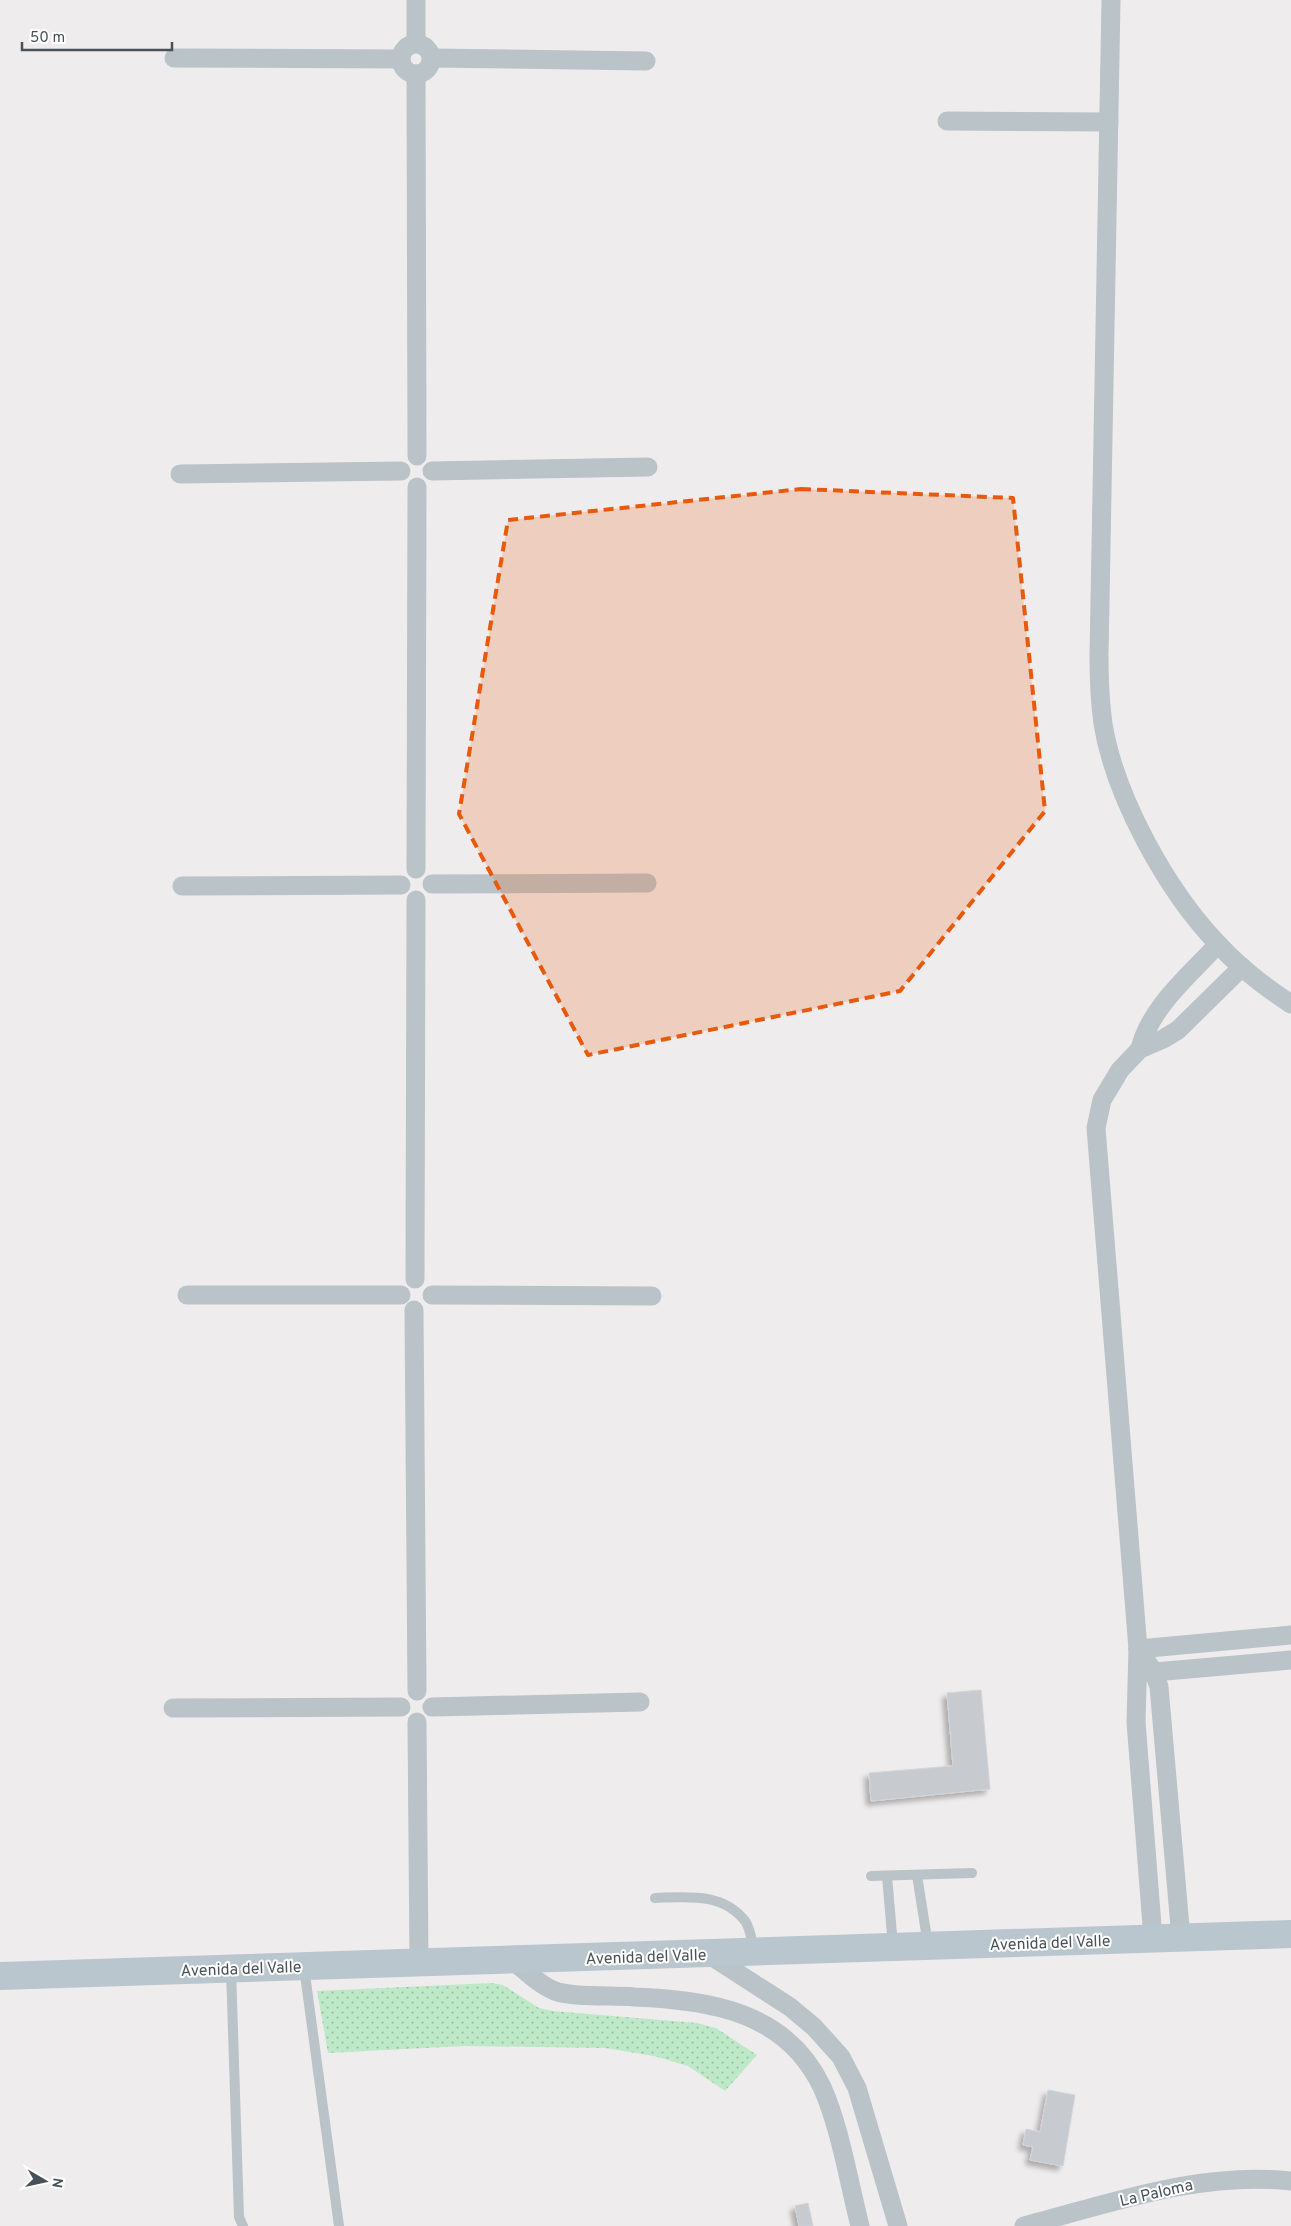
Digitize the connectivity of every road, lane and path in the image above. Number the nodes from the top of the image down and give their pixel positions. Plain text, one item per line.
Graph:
1 (416, 0) edge
2 (1112, 0) edge
3 (416, 43) junction
4 (174, 58) dead end
5 (432, 58) junction
6 (401, 59) junction
7 (646, 61) dead end
8 (416, 74) junction
9 (947, 121) dead end
10 (1110, 122) junction
11 (417, 456) junction
12 (648, 467) dead end
13 (432, 471) junction
14 (401, 472) junction
15 (180, 474) dead end
16 (417, 487) junction
17 (416, 869) junction
18 (647, 883) dead end
19 (401, 884) junction
20 (432, 884) junction
21 (182, 886) dead end
22 (416, 900) junction
23 (1218, 944) junction
24 (1242, 967) junction
25 (1291, 1004) edge
26 (1140, 1049) junction
27 (415, 1280) junction
28 (432, 1294) junction
29 (187, 1295) dead end
30 (401, 1295) junction
31 (652, 1296) dead end
32 (414, 1310) junction
33 (1291, 1635) edge
34 (1138, 1649) junction
35 (1291, 1660) edge
36 (1145, 1673) junction
37 (417, 1692) junction
38 (640, 1702) dead end
39 (432, 1706) junction
40 (401, 1707) junction
41 (173, 1708) dead end
42 (417, 1722) junction
43 (972, 1873) dead end
44 (917, 1875) junction
45 (871, 1876) dead end
46 (887, 1876) junction
47 (655, 1898) dead end
48 (1291, 1934) edge
49 (1153, 1938) junction
50 (1182, 1938) junction
51 (893, 1946) junction
52 (928, 1946) junction
53 (754, 1951) junction
54 (708, 1954) junction
55 (512, 1960) junction
56 (419, 1963) junction
57 (304, 1966) junction
58 (231, 1968) junction
59 (0, 1976) edge
60 (1291, 2181) edge
61 (243, 2226) edge
62 (339, 2226) edge
63 (860, 2226) edge
64 (898, 2226) edge
65 (1024, 2226) edge

1 - 3 street
2 - 10 street
3 - 5 street
3 - 6 street
4 - 6 street
5 - 7 street
5 - 8 street
6 - 8 street
8 - 11 street
9 - 10 street
10 - 23 street
11 - 13 street
11 - 14 street
12 - 13 street
13 - 16 street
14 - 15 street
14 - 16 street
16 - 17 street
17 - 19 street
17 - 20 street
18 - 20 street
19 - 21 street
19 - 22 street
20 - 22 street
22 - 27 street
23 - 24 street
23 - 26 street
24 - 25 street
24 - 26 street
26 - 34 street
27 - 28 street
27 - 30 street
28 - 31 street
28 - 32 street
29 - 30 street
30 - 32 street
32 - 37 street
33 - 34 street
34 - 36 street
35 - 36 street
36 - 49 street
36 - 50 street
37 - 39 street
37 - 40 street
38 - 39 street
39 - 42 street
40 - 41 street
40 - 42 street
42 - 56 street
43 - 44 lane
44 - 46 lane
44 - 52 lane
45 - 46 lane
46 - 51 lane
47 - 53 lane
48 - 50 street, Avenida del Valle
49 - 50 street, Avenida del Valle
49 - 52 street, Avenida del Valle
51 - 52 street, Avenida del Valle
51 - 53 street, Avenida del Valle
53 - 54 street, Avenida del Valle
54 - 55 street, Avenida del Valle
54 - 64 street
55 - 56 street, Avenida del Valle
55 - 63 street
56 - 57 street, Avenida del Valle
57 - 58 street, Avenida del Valle
57 - 62 lane
58 - 59 street, Avenida del Valle
58 - 61 lane
60 - 65 street, La Paloma

